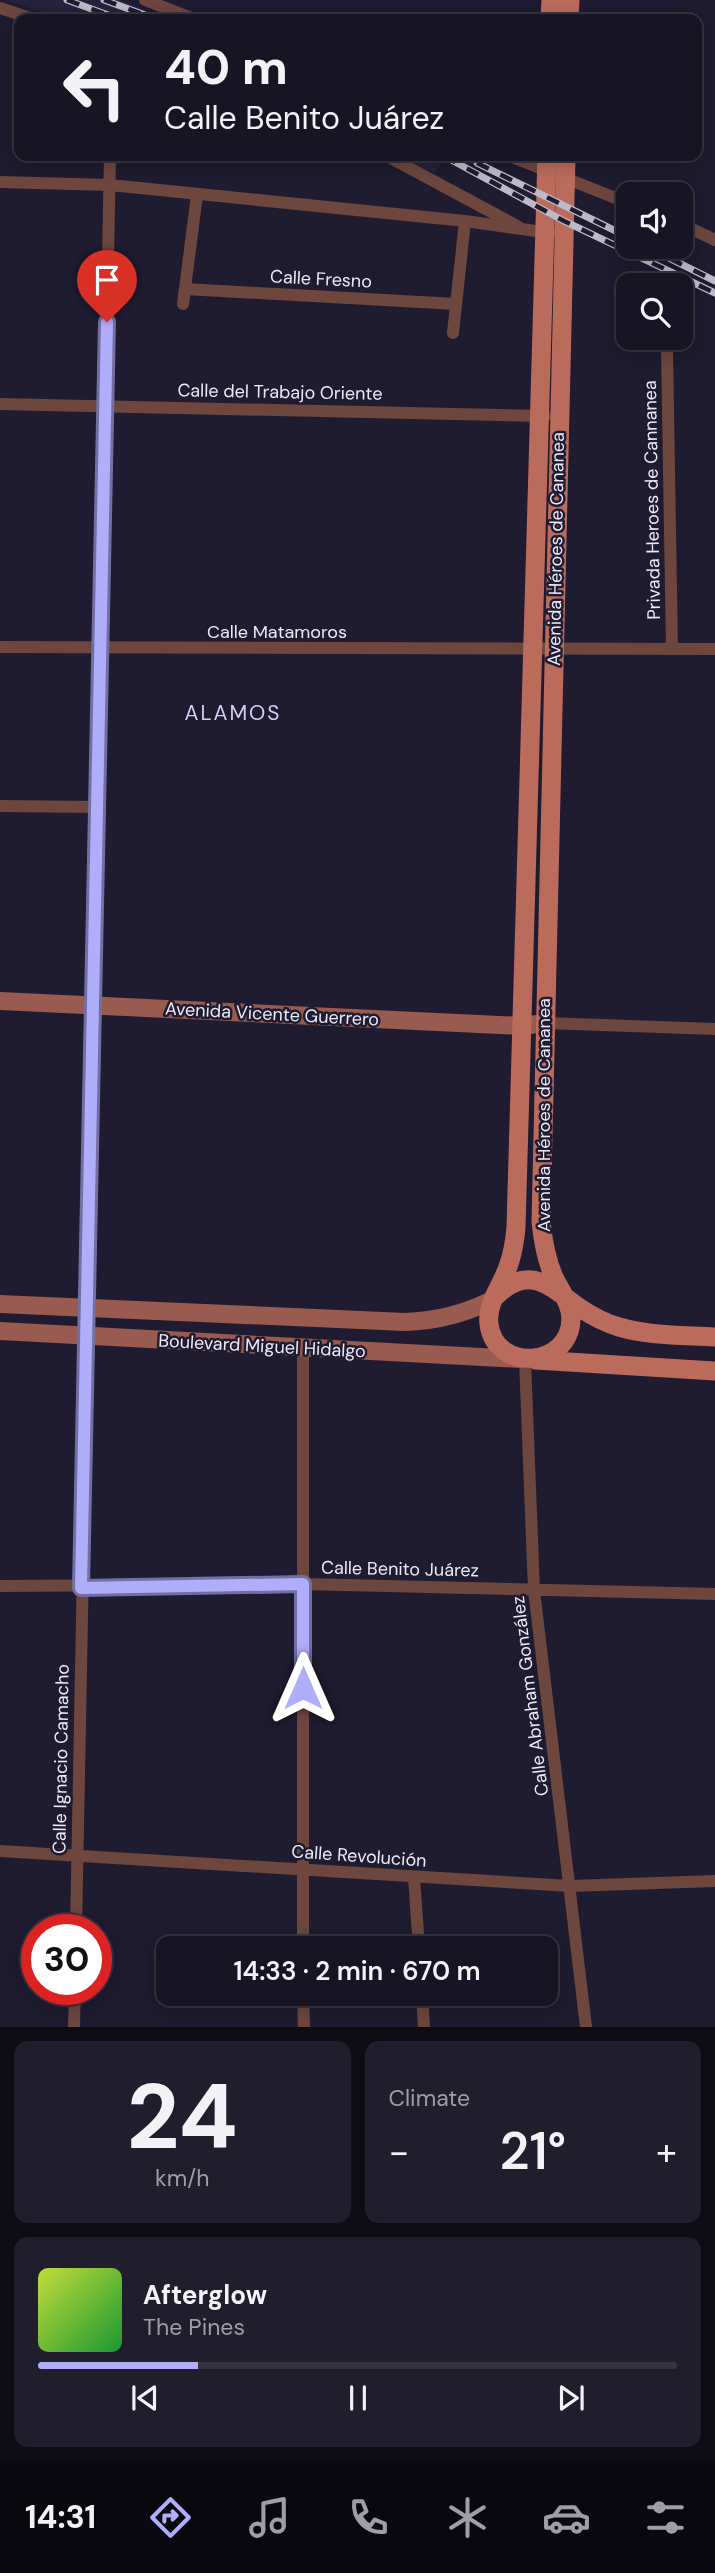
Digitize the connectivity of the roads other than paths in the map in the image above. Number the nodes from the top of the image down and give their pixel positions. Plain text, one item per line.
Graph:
1 (145, 0) edge
2 (181, 14) edge
3 (110, 161) edge
4 (397, 161) edge
5 (528, 161) edge
6 (553, 168) edge
7 (0, 182) edge
8 (110, 185) junction
9 (197, 195) junction
10 (616, 197) edge
11 (466, 221) junction
12 (693, 230) edge
13 (545, 233) junction
14 (715, 240) edge
15 (185, 289) junction
16 (183, 304) dead end
17 (456, 304) junction
18 (453, 333) dead end
19 (667, 350) dead end
20 (0, 404) edge
21 (105, 405) junction
22 (550, 416) junction
23 (0, 647) edge
24 (554, 648) junction
25 (100, 649) junction
26 (672, 649) junction
27 (715, 649) edge
28 (533, 650) junction
29 (0, 806) edge
30 (97, 807) junction
31 (0, 1001) edge
32 (93, 1005) junction
33 (545, 1023) junction
34 (522, 1026) junction
35 (715, 1029) edge
36 (561, 1292) junction
37 (494, 1299) junction
38 (0, 1304) edge
39 (87, 1309) junction
40 (405, 1322) junction
41 (0, 1331) edge
42 (87, 1336) junction
43 (715, 1337) edge
44 (303, 1347) junction
45 (405, 1354) junction
46 (525, 1360) junction
47 (715, 1371) edge
48 (303, 1584) junction
49 (0, 1586) edge
50 (81, 1588) junction
51 (534, 1590) junction
52 (715, 1594) edge
53 (0, 1851) edge
54 (77, 1856) junction
55 (302, 1870) junction
56 (414, 1877) junction
57 (715, 1881) edge
58 (570, 1886) junction
59 (76, 1914) edge
60 (303, 1936) edge
61 (418, 1936) edge
62 (75, 2005) edge
63 (303, 2006) edge
64 (423, 2006) edge
65 (74, 2027) edge
66 (304, 2027) edge
67 (424, 2027) edge
68 (586, 2027) edge

1 - 2 street
3 - 8 street, Calle Ignacio Camacho
4 - 13 street
5 - 6 street
6 - 10 street
6 - 13 main road, Avenida Héroes de Cananea
7 - 8 street
8 - 9 street
8 - 21 street, Calle Ignacio Camacho
9 - 11 street
9 - 15 street
11 - 13 street
11 - 17 street
12 - 14 street
13 - 22 main road, Avenida Héroes de Cananea
15 - 16 street
15 - 17 street, Calle Fresno
17 - 18 street
19 - 26 street, Privada Heroes de Cannanea
20 - 21 street, Calle del Trabajo Oriente
21 - 22 street, Calle del Trabajo Oriente
21 - 25 street, Calle Ignacio Camacho
22 - 24 main road, Avenida Héroes de Cananea
22 - 28 main road, Avenida Héroes de Cananea
23 - 25 street, Calle Matamoros
24 - 26 street, Calle Matamoros
24 - 28 street, Calle Matamoros
24 - 33 main road, Avenida Héroes de Cananea
25 - 28 street, Calle Matamoros
25 - 30 street, Calle Ignacio Camacho
26 - 27 street, Calle Matamoros
28 - 34 main road, Avenida Héroes de Cananea
29 - 30 street
30 - 32 street, Calle Ignacio Camacho
31 - 32 street, Avenida Vicente Guerrero
32 - 34 street, Avenida Vicente Guerrero
32 - 39 street, Calle Ignacio Camacho
33 - 34 street, Avenida Vicente Guerrero
33 - 35 street
33 - 36 main road, Avenida Héroes de Cananea
34 - 37 main road, Avenida Héroes de Cananea
36 - 37 main road
36 - 43 main road
36 - 46 main road, Avenida Héroes de Cananea
37 - 40 street, Boulevard Miguel Hidalgo
37 - 46 main road, Avenida Héroes de Cananea
38 - 39 street, Boulevard Miguel Hidalgo
39 - 40 street, Boulevard Miguel Hidalgo
39 - 42 street, Calle Ignacio Camacho
40 - 45 street
41 - 42 street, Boulevard Miguel Hidalgo
42 - 44 street, Boulevard Miguel Hidalgo
42 - 50 street, Calle Ignacio Camacho
44 - 45 street, Boulevard Miguel Hidalgo
44 - 48 street
45 - 46 street, Boulevard Miguel Hidalgo
46 - 47 main road
46 - 51 street, Calle Abraham González
48 - 50 street, Calle Benito Juárez
48 - 51 street, Calle Benito Juárez
48 - 55 street
49 - 50 street, Calle Benito Juárez
50 - 54 street, Calle Ignacio Camacho
51 - 52 street, Calle Benito Juárez
51 - 58 street, Calle Abraham González
53 - 54 street, Calle Revolución
54 - 55 street, Calle Revolución
54 - 59 street, Calle Ignacio Camacho
55 - 56 street, Calle Revolución
55 - 60 street
56 - 58 street, Calle Revolución
56 - 61 street
57 - 58 street, Calle Revolución
58 - 68 street, Calle Abraham González
62 - 65 street
63 - 66 street
64 - 67 street

